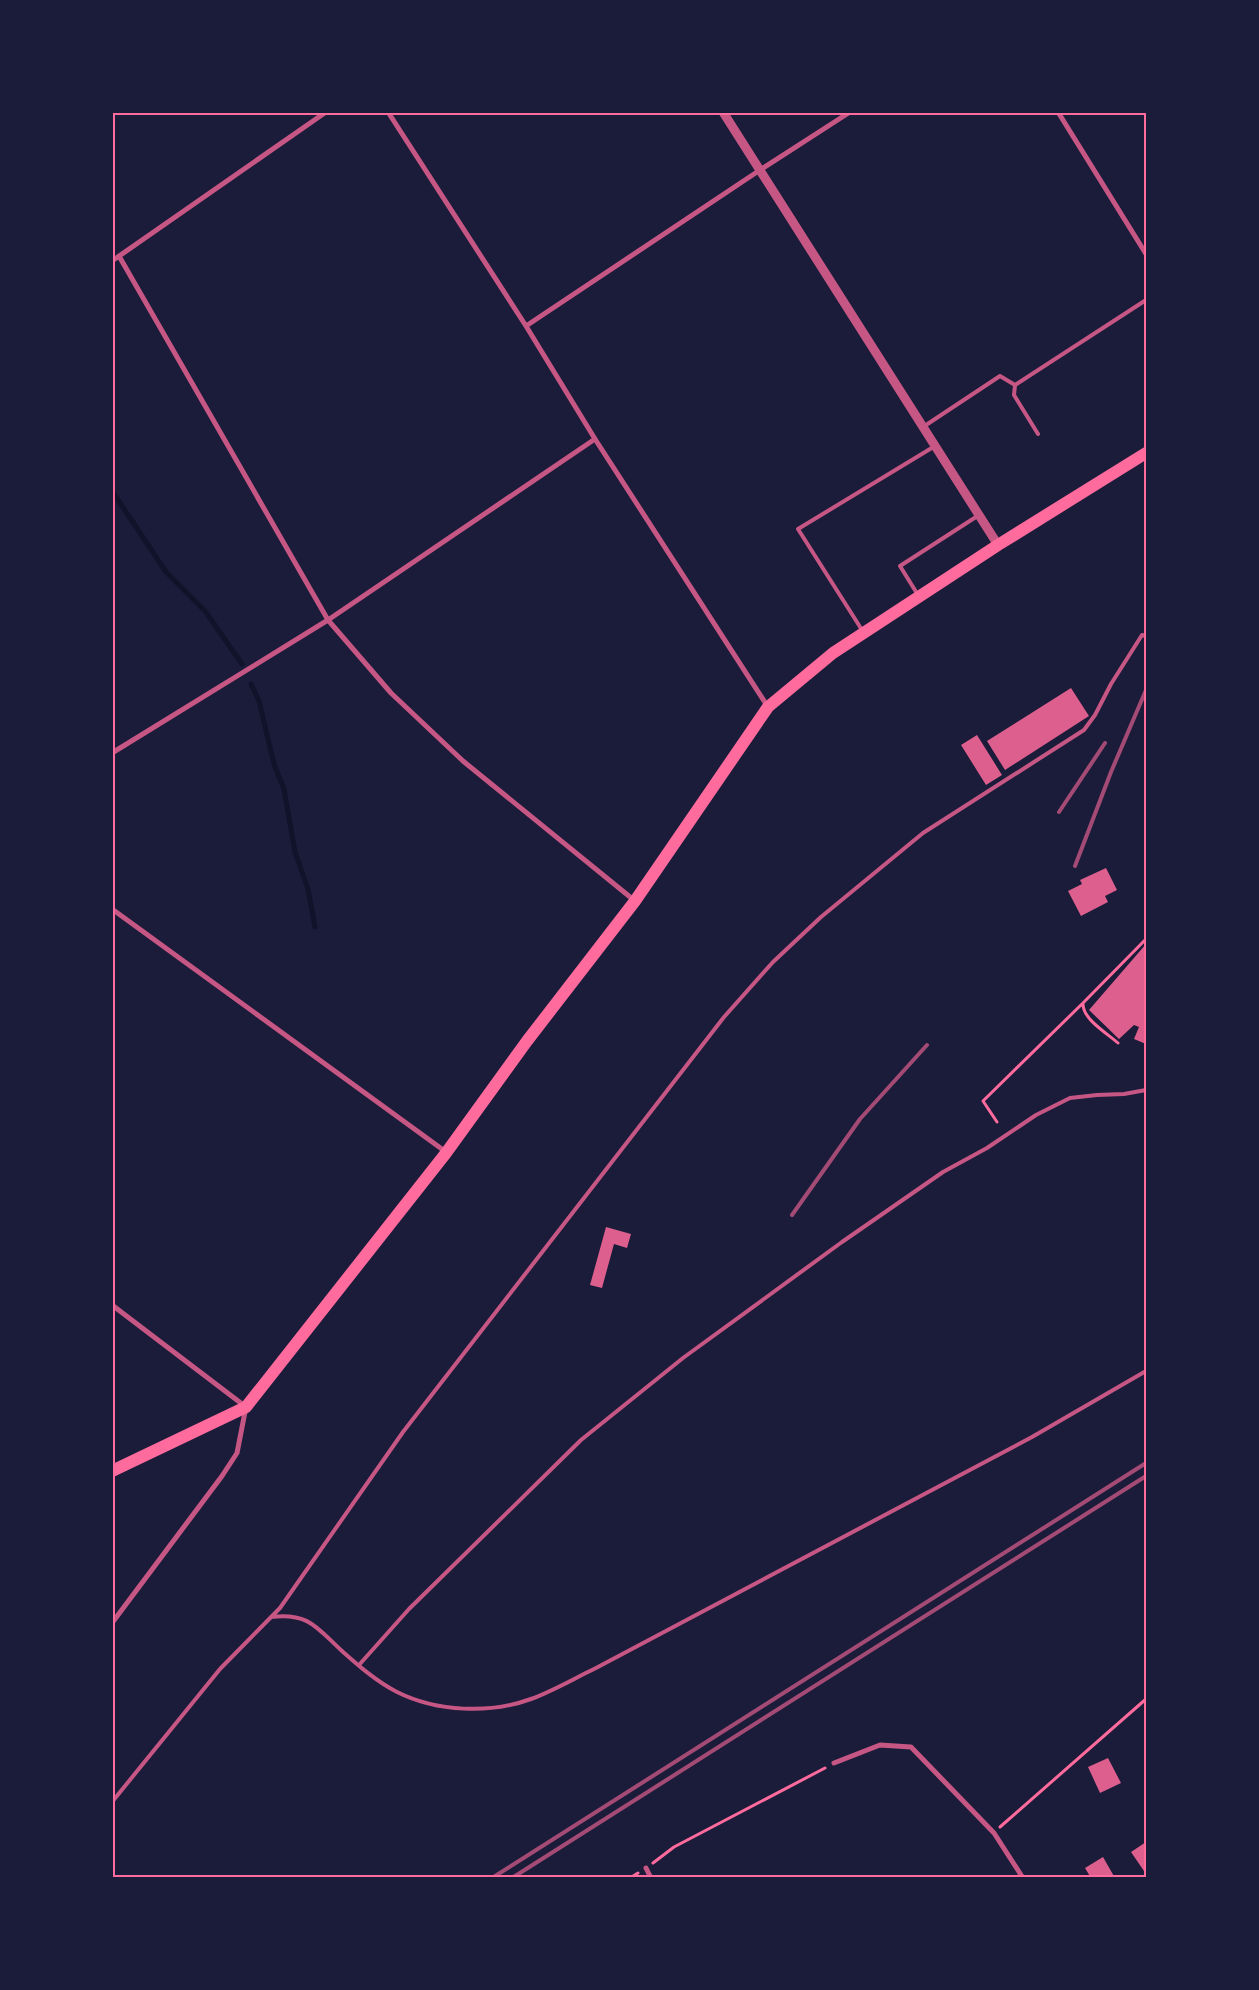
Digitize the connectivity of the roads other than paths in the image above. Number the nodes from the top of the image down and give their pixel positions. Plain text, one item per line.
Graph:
1 (326, 112) edge
2 (388, 112) edge
3 (724, 112) edge
4 (850, 112) edge
5 (1058, 112) edge
6 (760, 170) junction
7 (1146, 254) edge
8 (120, 256) junction
9 (112, 261) edge
10 (1146, 300) edge
11 (526, 326) junction
12 (1015, 385) junction
13 (923, 426) junction
14 (1038, 434) dead end
15 (595, 438) junction
16 (935, 446) junction
17 (1146, 453) edge
18 (979, 515) junction
19 (998, 545) junction
20 (919, 597) junction
21 (328, 620) junction
22 (864, 632) junction
23 (1146, 636) edge
24 (768, 708) junction
25 (112, 753) edge
26 (636, 901) junction
27 (112, 909) edge
28 (1146, 1090) edge
29 (446, 1153) junction
30 (112, 1306) edge
31 (1146, 1371) edge
32 (246, 1407) junction
33 (112, 1470) edge
34 (271, 1617) junction
35 (112, 1623) edge
36 (359, 1665) junction
37 (834, 1763) road end
38 (112, 1802) edge
39 (646, 1868) road end
40 (651, 1878) edge
41 (1023, 1878) edge

1 - 8 street
2 - 11 street
3 - 6 street
4 - 6 street
5 - 7 street
6 - 11 street
6 - 13 street
8 - 9 street
8 - 21 street
10 - 12 lane
11 - 15 street
12 - 13 lane
12 - 14 lane
13 - 16 street
15 - 21 street
15 - 24 street
16 - 18 street
16 - 22 lane
17 - 19 main road
18 - 19 street
18 - 20 lane
19 - 20 main road
20 - 22 main road
21 - 25 street
21 - 26 street
22 - 24 main road
23 - 34 lane
24 - 26 main road
26 - 29 main road
27 - 29 street
28 - 36 lane
29 - 32 main road
30 - 32 street
31 - 36 lane
32 - 33 main road
32 - 35 street
34 - 36 lane
34 - 38 lane
37 - 41 street
39 - 40 street

